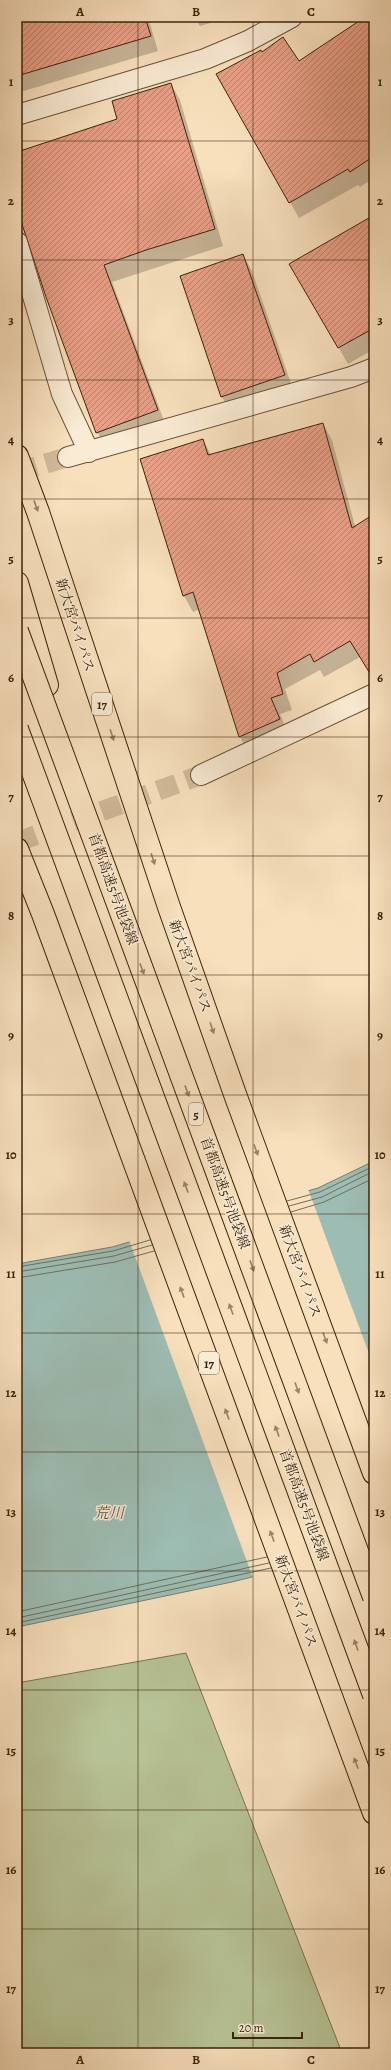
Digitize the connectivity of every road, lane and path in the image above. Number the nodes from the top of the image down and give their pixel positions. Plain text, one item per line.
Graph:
1 (292, 17) edge
2 (17, 115) edge
3 (17, 242) edge
4 (374, 368) edge
5 (89, 452) junction
6 (17, 456) edge
7 (68, 457) tunnel mouth
8 (17, 583) edge
9 (17, 631) edge
10 (374, 694) edge
11 (17, 729) edge
12 (17, 743) edge
13 (201, 775) tunnel mouth
14 (78, 795) junction
15 (47, 810) junction
16 (17, 849) edge
17 (374, 1473) edge
18 (374, 1597) edge
19 (374, 1695) edge
20 (374, 1813) edge

1 - 2 street
3 - 5 street
4 - 5 street
5 - 7 street
6 -> 17 highway, 新大宮バイパス / 17
8 - 14 highway, bridge
9 - 14 highway, 首都高速5号池袋線 / 5, bridge
10 - 13 street
11 - 15 highway, 首都高速5号池袋線, bridge
12 - 15 highway, bridge
14 -> 18 highway, 首都高速5号池袋線 / 5, bridge
19 -> 15 highway, 首都高速5号池袋線, bridge
20 -> 16 highway, 新大宮バイパス / 17

